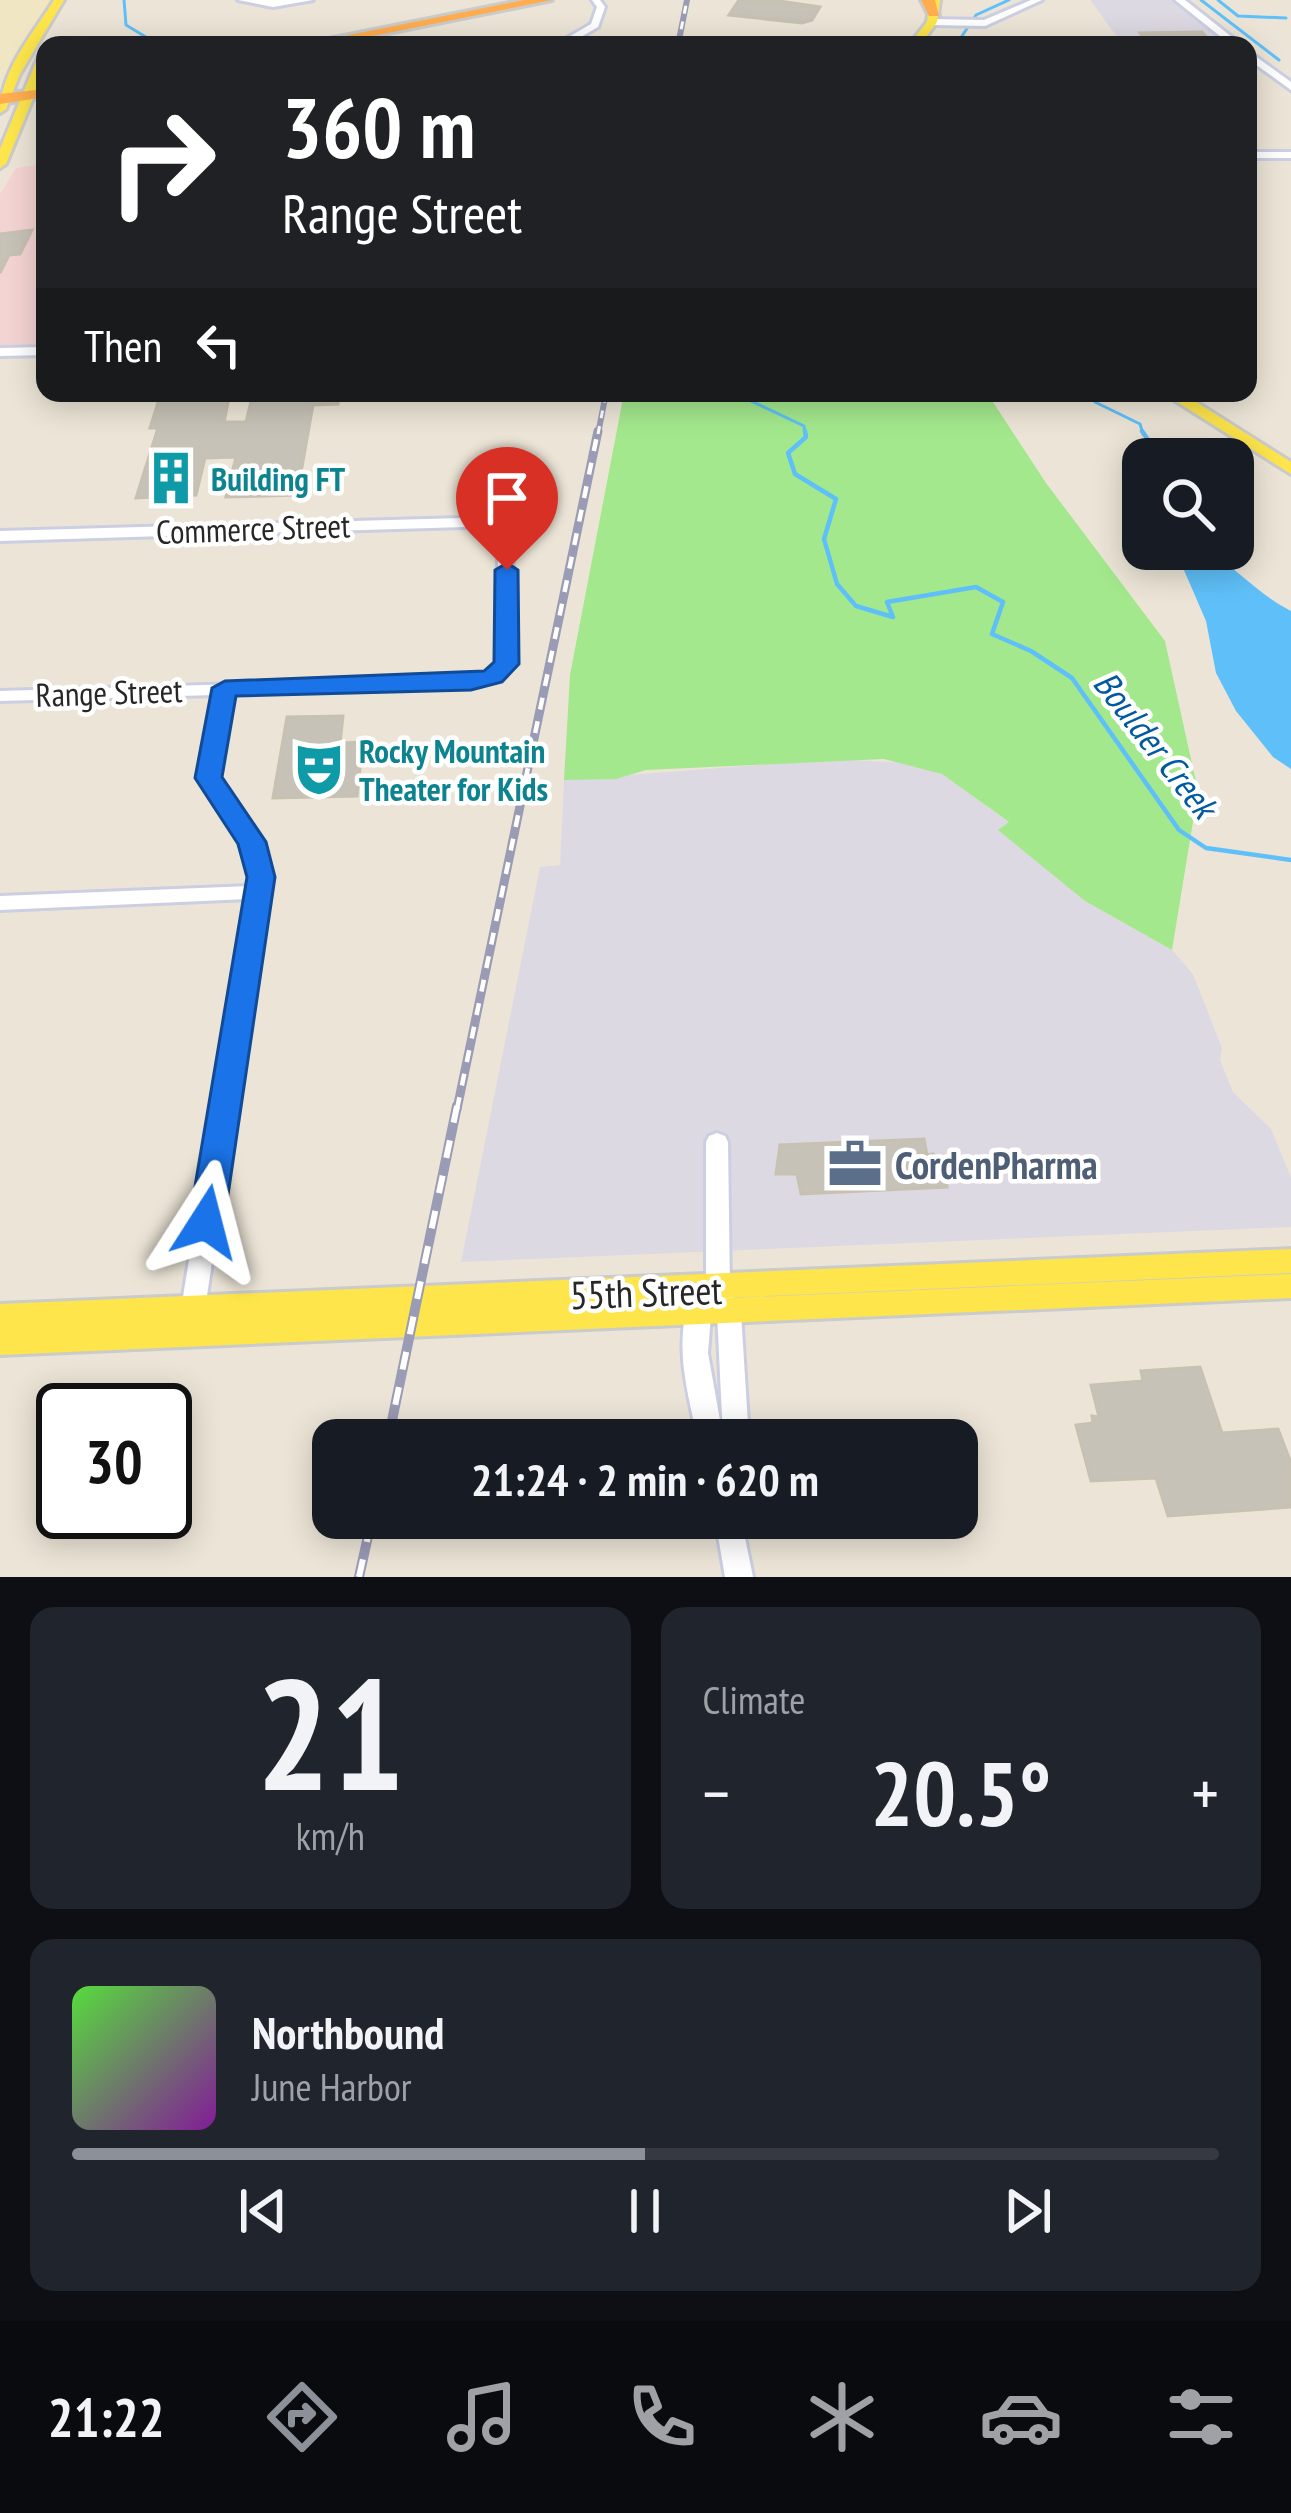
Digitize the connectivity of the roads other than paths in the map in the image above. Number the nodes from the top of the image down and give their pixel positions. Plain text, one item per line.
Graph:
1 (59, 0) edge
2 (73, 0) edge
3 (242, 0) edge
4 (309, 0) edge
5 (518, 0) edge
6 (545, 0) edge
7 (596, 0) edge
8 (1038, 0) edge
9 (1179, 0) edge
10 (940, 9) edge
11 (37, 36) edge
12 (55, 36) edge
13 (328, 36) edge
14 (354, 36) edge
15 (576, 36) edge
16 (920, 36) edge
17 (1225, 36) edge
18 (36, 38) edge
19 (1257, 61) edge
20 (1291, 88) edge
21 (4, 92) edge
22 (34, 94) edge
23 (1257, 155) edge
24 (1291, 155) edge
25 (0, 164) edge
26 (36, 350) edge
27 (0, 352) edge
28 (1185, 402) edge
29 (1291, 469) edge
30 (0, 536) edge
31 (502, 670) joint
32 (225, 688) junction
33 (0, 696) edge
34 (259, 892) junction
35 (0, 903) edge
36 (717, 1142) dead end
37 (1291, 1261) edge
38 (1291, 1286) edge
39 (723, 1301) junction
40 (697, 1315) junction
41 (0, 1318) edge
42 (191, 1321) junction
43 (0, 1342) edge
44 (707, 1419) edge
45 (734, 1419) edge
46 (733, 1539) edge
47 (739, 1577) edge

1 - 11 main road
2 - 12 main road
3 - 4 street
5 - 13 highway
6 - 14 highway
7 - 15 street
8 - 10 street
9 - 17 street
10 - 16 main road
18 - 21 main road
19 - 20 street
21 - 22 highway
22 - 25 main road
23 - 24 street
26 - 27 street
28 - 29 main road
30 - 31 street, Commerce Street
31 - 32 street, Range Street
32 - 33 street, Range Street
32 - 34 street
34 - 35 street
34 - 42 street
36 - 39 street
37 - 39 main road, 55th Street
38 - 39 main road, 55th Street
39 - 40 main road, 55th Street
39 - 42 main road, 55th Street
39 - 45 street
40 - 42 main road, 55th Street
40 - 44 street
41 - 42 main road, 55th Street
42 - 43 main road, 55th Street
46 - 47 street

